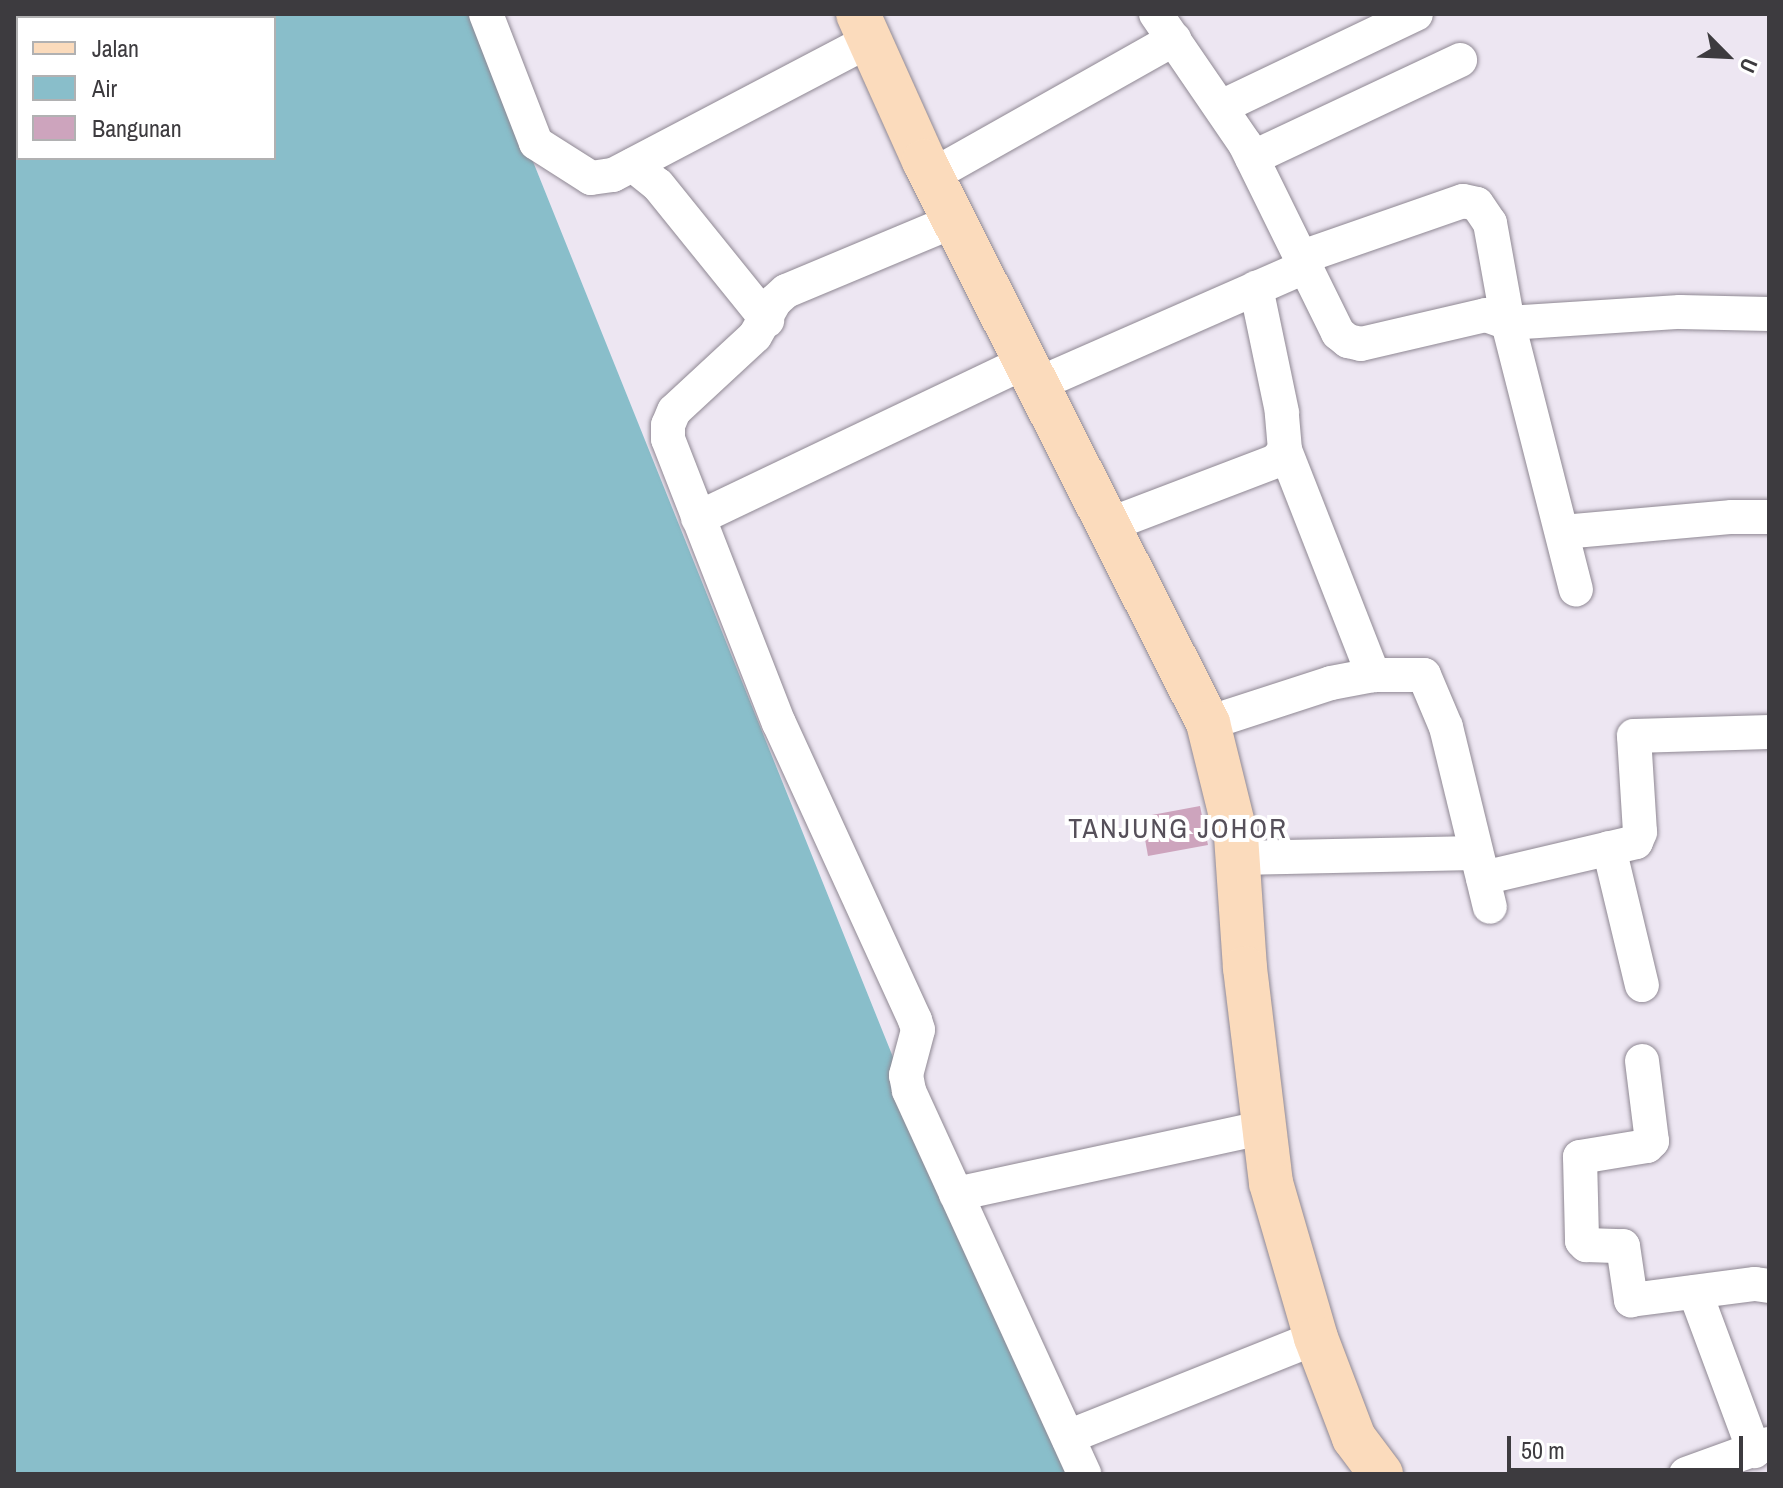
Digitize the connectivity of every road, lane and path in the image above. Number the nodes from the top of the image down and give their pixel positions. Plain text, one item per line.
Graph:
1 (486, 14) edge
2 (1416, 14) edge
3 (1165, 26) edge
4 (864, 27) edge
5 (1460, 60) dead end
6 (1221, 107) junction
7 (1252, 158) junction
8 (633, 165) junction
9 (933, 175) junction
10 (956, 220) junction
11 (1304, 262) junction
12 (1256, 288) junction
13 (1769, 314) edge
14 (767, 320) junction
15 (1508, 323) junction
16 (1032, 373) junction
17 (1285, 450) junction
18 (1769, 517) edge
19 (698, 518) junction
20 (1111, 524) junction
21 (1563, 532) junction
22 (1576, 589) dead end
23 (1373, 675) junction
24 (1208, 723) junction
25 (1769, 732) edge
26 (1609, 848) junction
27 (1238, 858) junction
28 (1483, 879) junction
29 (1642, 985) dead end
30 (1642, 1061) dead end
31 (1265, 1127) junction
32 (956, 1194) junction
33 (1769, 1286) edge
34 (1695, 1292) junction
35 (1316, 1338) junction
36 (1068, 1437) junction
37 (1761, 1448) edge
38 (1084, 1474) edge
39 (1381, 1474) edge
40 (1686, 1474) edge

1 - 8 street
2 - 6 street
3 - 6 street
3 - 9 street
4 - 8 street
4 - 9 main road
5 - 7 street
6 - 7 street
7 - 11 street
8 - 14 street
9 - 10 main road
10 - 14 street
10 - 16 main road
11 - 12 street
11 - 15 street
11 - 15 street
12 - 16 street
12 - 17 street
13 - 15 street
14 - 19 street
15 - 21 street
16 - 19 street
16 - 20 main road
17 - 20 street
17 - 23 street
18 - 21 street
19 - 32 street
20 - 24 main road
21 - 22 street
23 - 24 street
23 - 28 street
24 - 27 main road
25 - 26 street
26 - 28 street
26 - 29 street
27 - 28 street
27 - 31 main road
30 - 34 street
31 - 32 street
31 - 35 main road
32 - 36 street
33 - 34 street
34 - 37 street
35 - 36 street
35 - 39 main road
36 - 38 street
37 - 40 street

